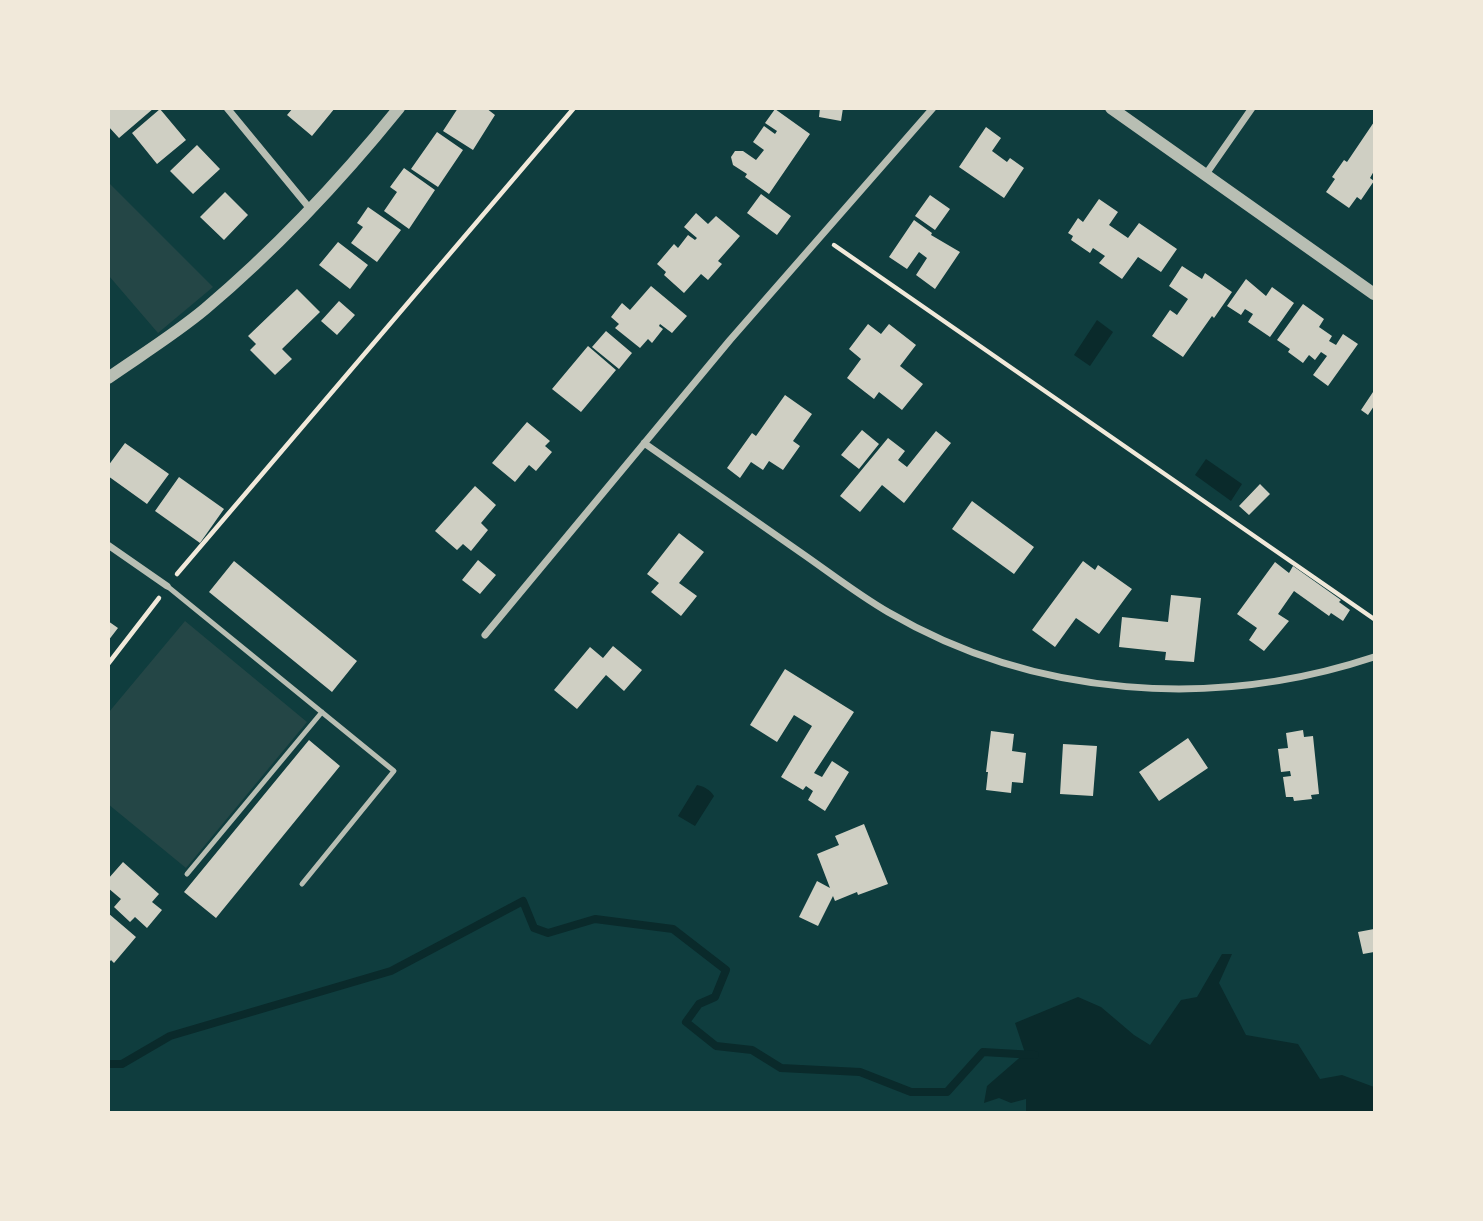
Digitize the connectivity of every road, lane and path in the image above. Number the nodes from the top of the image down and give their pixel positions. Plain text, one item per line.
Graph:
1 (228, 108) edge
2 (399, 108) edge
3 (574, 108) edge
4 (933, 108) edge
5 (1111, 108) edge
6 (1252, 108) edge
7 (1206, 174) junction
8 (311, 210) junction
9 (821, 236) junction
10 (1374, 294) edge
11 (108, 378) edge
12 (644, 443) junction
13 (108, 545) edge
14 (167, 586) junction
15 (1374, 619) edge
16 (485, 635) dead end
17 (1374, 657) edge
18 (108, 664) edge
19 (322, 712) junction
20 (187, 874) dead end
21 (302, 884) dead end

1 - 8 street
2 - 8 street
3 - 14 path
4 - 9 street
5 - 7 street
6 - 7 street
7 - 10 street
8 - 11 street
9 - 12 street
9 - 15 path
12 - 16 street
12 - 17 street
13 - 14 street
14 - 18 path
14 - 19 lane
19 - 20 lane
19 - 21 lane

